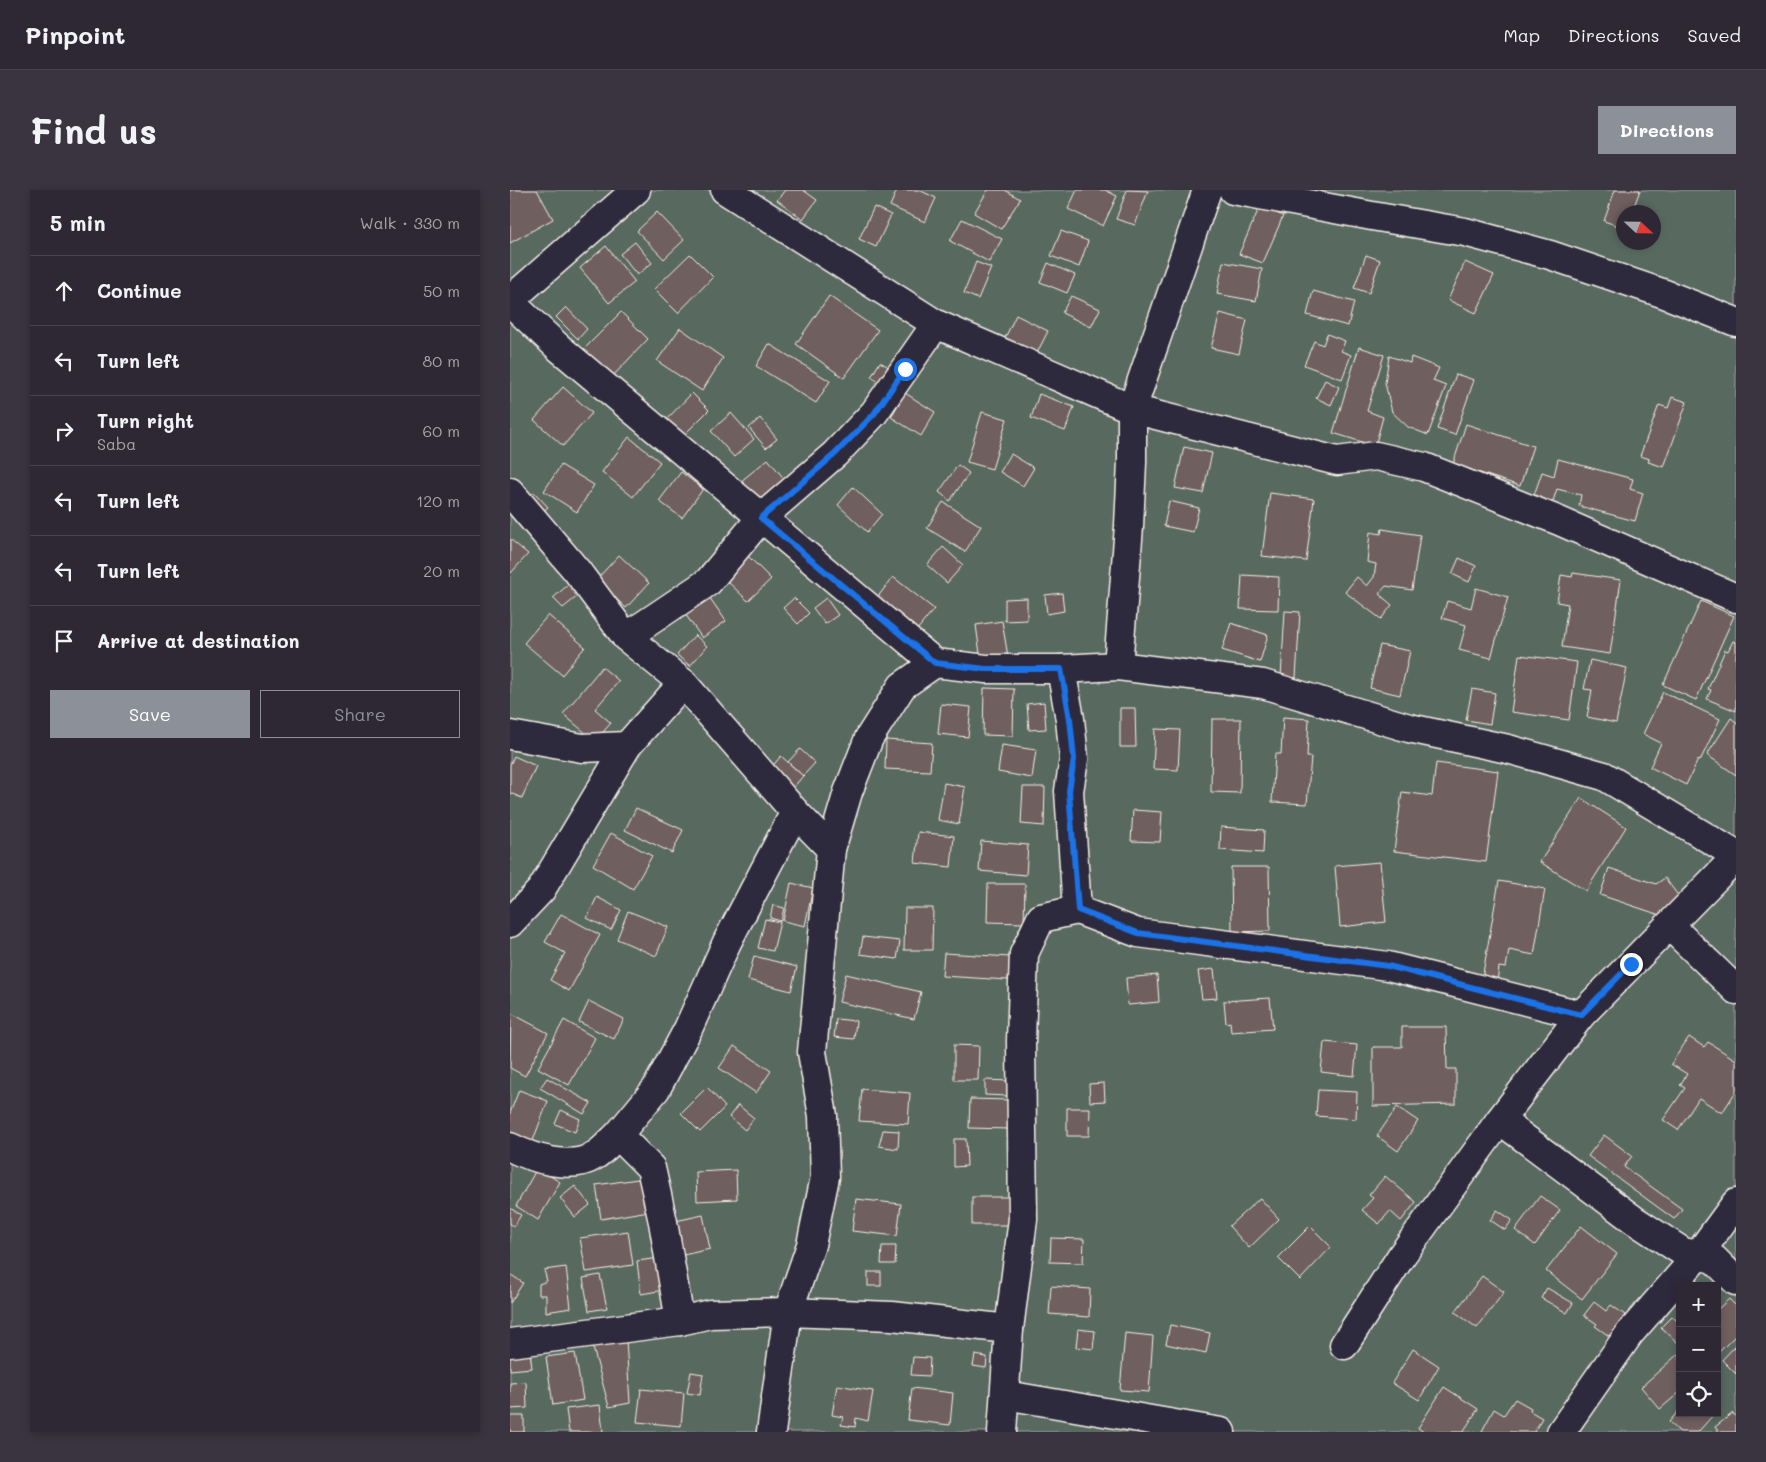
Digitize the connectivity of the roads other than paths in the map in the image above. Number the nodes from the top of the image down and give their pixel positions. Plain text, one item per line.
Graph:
1 (636, 190) edge
2 (725, 190) edge
3 (1207, 190) edge
4 (1234, 190) edge
5 (510, 301) edge
6 (1736, 322) edge
7 (936, 324) junction
8 (1132, 409) junction
9 (510, 492) edge
10 (761, 518) junction
11 (1736, 598) edge
12 (626, 637) junction
13 (935, 663) junction
14 (1118, 666) junction
15 (1061, 669) junction
16 (683, 683) junction
17 (510, 735) edge
18 (628, 746) junction
19 (795, 812) junction
20 (831, 849) junction
21 (1736, 856) edge
22 (1078, 910) junction
23 (510, 923) edge
24 (1669, 925) junction
25 (1736, 990) edge
26 (1581, 1015) junction
27 (1500, 1120) junction
28 (618, 1135) junction
29 (510, 1148) edge
30 (1736, 1203) edge
31 (1698, 1255) junction
32 (1736, 1281) edge
33 (788, 1312) junction
34 (680, 1321) junction
35 (1009, 1330) junction
36 (510, 1343) edge
37 (1344, 1345) dead end
38 (1006, 1395) junction
39 (771, 1432) edge
40 (1002, 1432) edge
41 (1221, 1432) edge
42 (1562, 1432) edge

1 - 5 street
2 - 7 street
3 - 8 street
4 - 6 street
5 - 10 street
7 - 8 street
7 - 10 street
8 - 11 street
8 - 14 street
9 - 12 street
10 - 12 street
10 - 13 street
12 - 16 street
13 - 15 street
13 - 20 street
14 - 15 street
14 - 21 street
15 - 22 street
16 - 18 street
16 - 19 street
17 - 18 street
18 - 23 street
19 - 20 street
19 - 28 street
20 - 33 street
21 - 24 street
22 - 26 street
22 - 35 street
24 - 25 street
24 - 26 street
26 - 27 street
27 - 31 street
27 - 37 street
28 - 29 street
28 - 34 street
30 - 31 street
31 - 32 street
31 - 42 street
33 - 34 street
33 - 35 street
33 - 39 street
34 - 36 street
35 - 38 street
38 - 40 street
38 - 41 street

